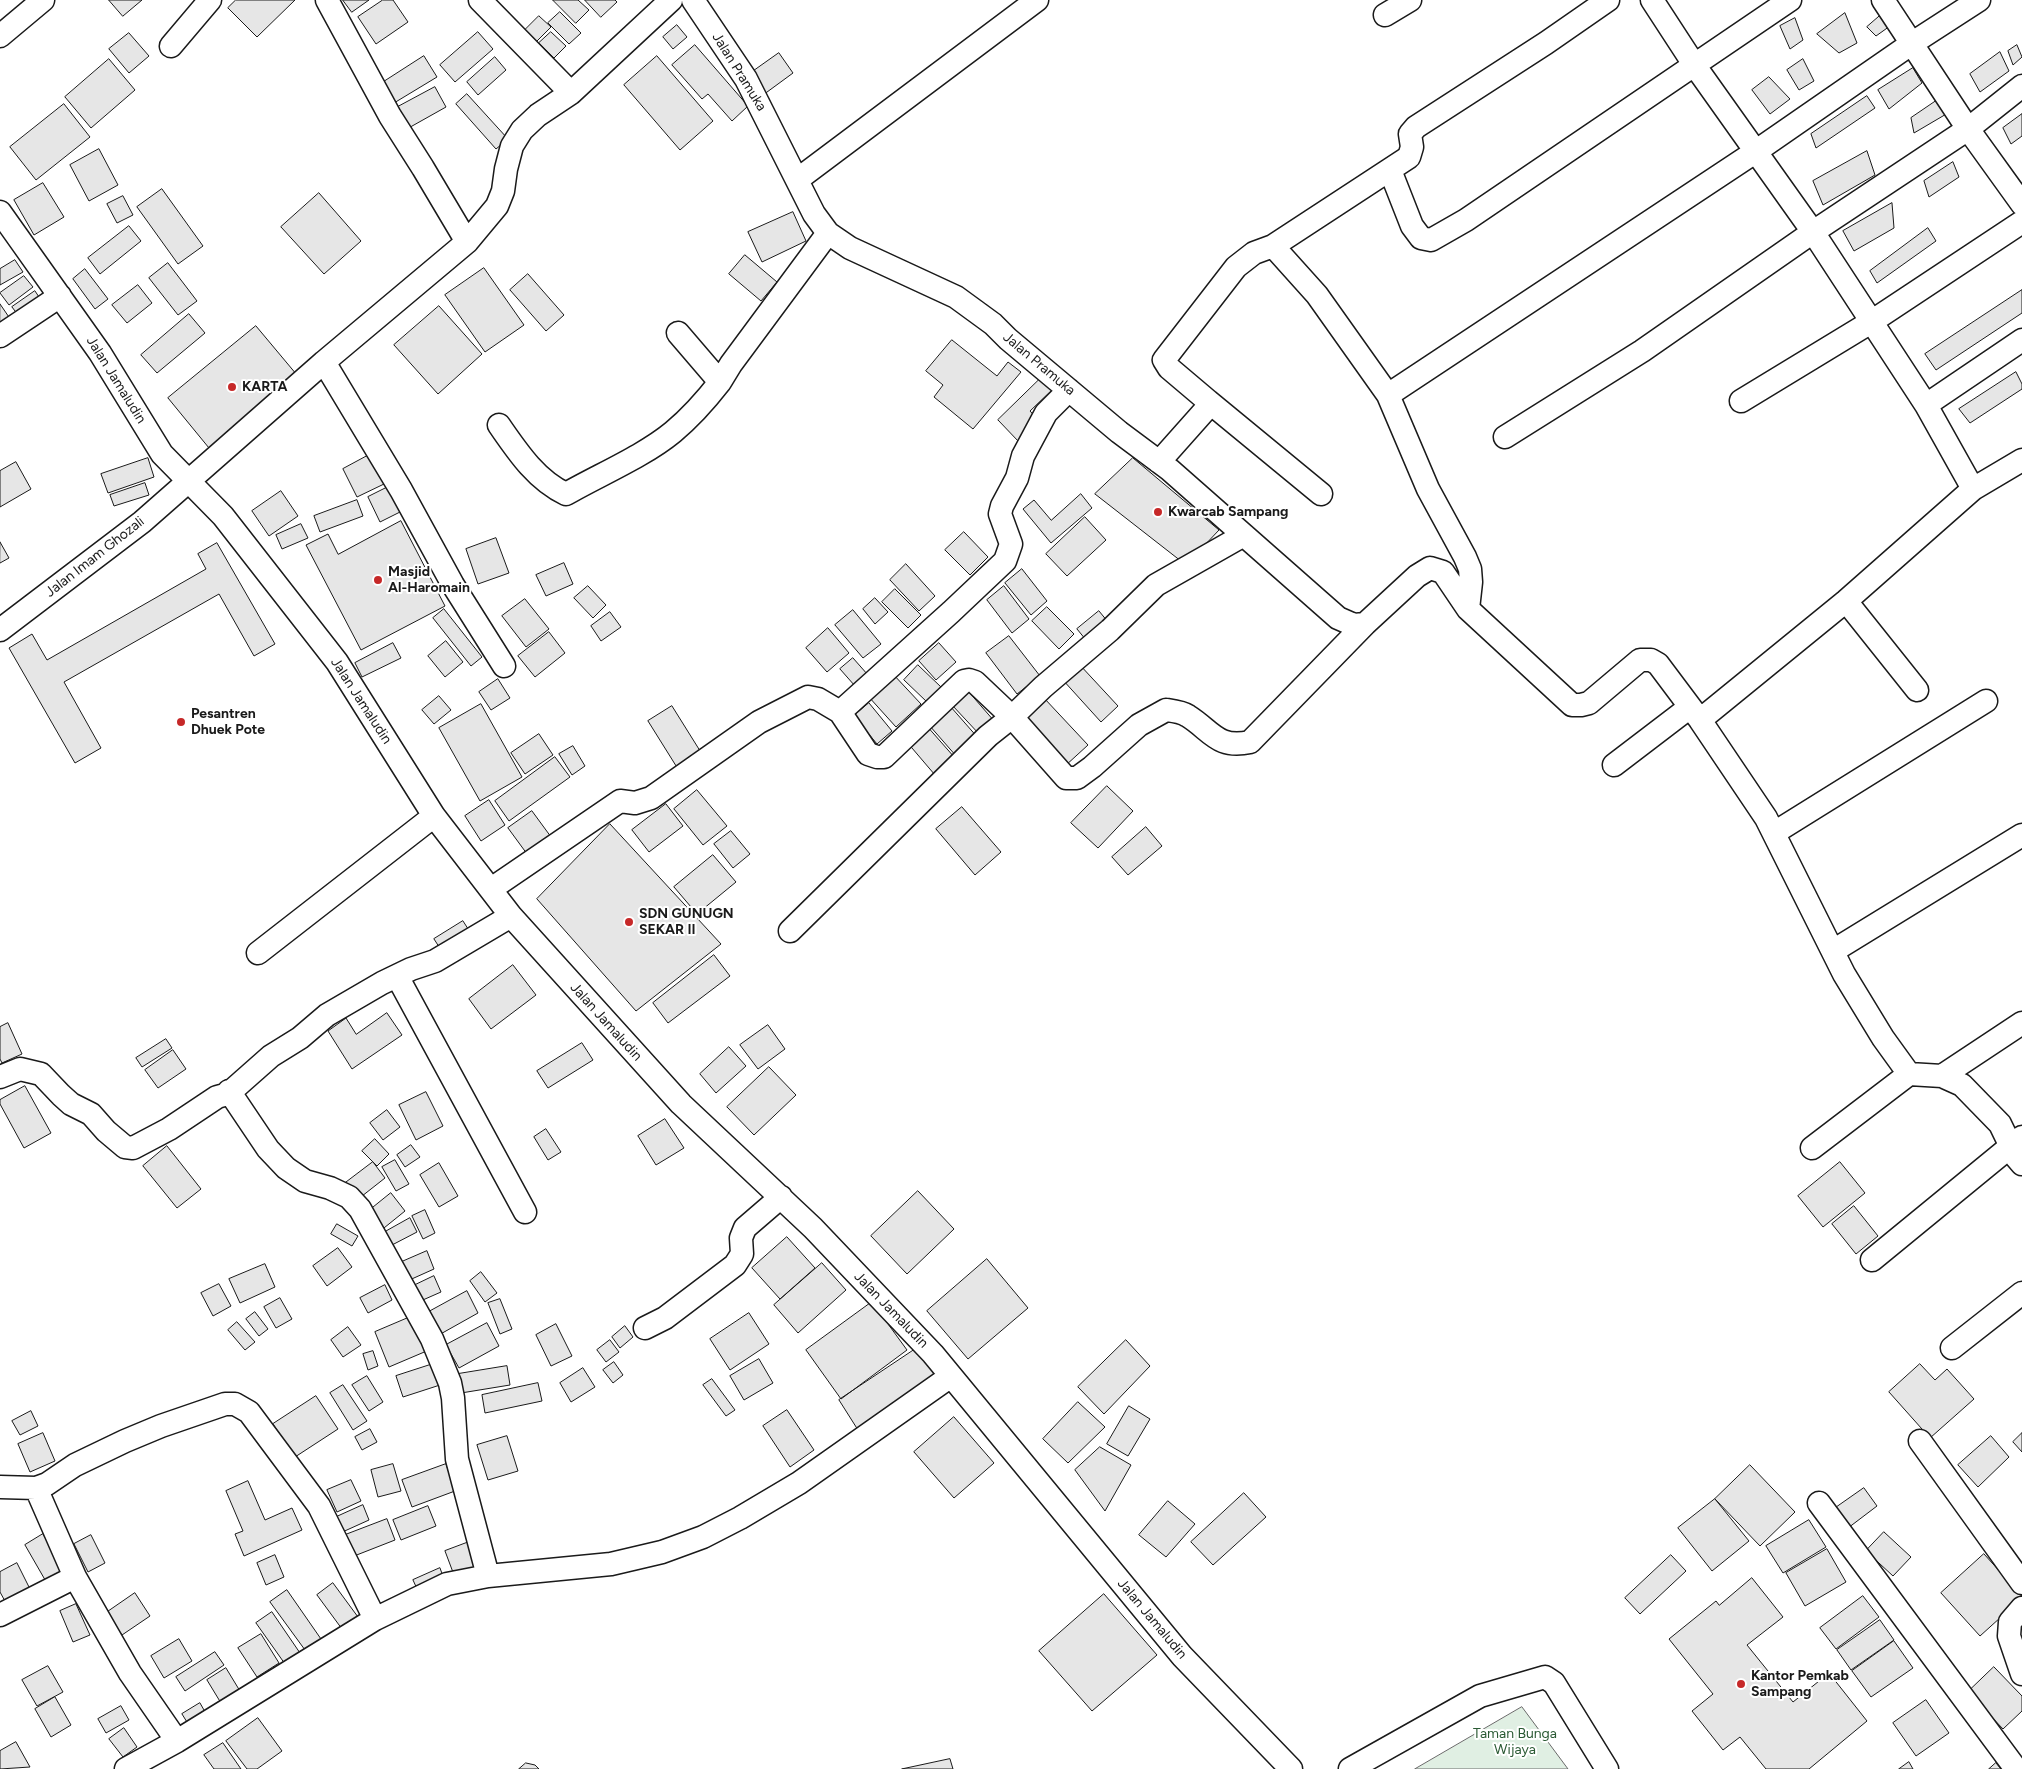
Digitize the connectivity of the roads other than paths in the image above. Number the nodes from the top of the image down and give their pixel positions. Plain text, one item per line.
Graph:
1 (43, 0) edge
2 (210, 0) edge
3 (327, 0) edge
4 (480, 0) edge
5 (671, 0) edge
6 (693, 0) edge
7 (1038, 0) edge
8 (1410, 0) edge
9 (1608, 0) edge
10 (1652, 0) edge
11 (1790, 0) edge
12 (1883, 0) edge
13 (1979, 0) edge
14 (1386, 15) dead end
15 (0, 36) edge
16 (1911, 44) junction
17 (171, 46) dead end
18 (1695, 66) junction
19 (2022, 86) edge
20 (570, 93) junction
21 (1968, 129) junction
22 (1755, 152) junction
23 (1390, 170) junction
24 (797, 180) junction
25 (2022, 204) edge
26 (0, 212) edge
27 (2022, 222) edge
28 (1814, 232) junction
29 (828, 234) junction
30 (467, 242) junction
31 (1273, 246) junction
32 (60, 296) junction
33 (1871, 322) junction
34 (678, 333) dead end
35 (0, 336) edge
36 (2022, 340) edge
37 (324, 362) junction
38 (720, 382) junction
39 (1069, 390) junction
40 (1388, 395) junction
41 (1208, 401) junction
42 (1741, 401) dead end
43 (1926, 405) junction
44 (498, 425) dead end
45 (1504, 437) dead end
46 (1159, 462) junction
47 (2021, 463) edge
48 (188, 482) junction
49 (1972, 488) junction
50 (1322, 494) dead end
51 (1244, 535) junction
52 (1846, 600) junction
53 (1468, 609) junction
54 (1365, 624) junction
55 (0, 630) edge
56 (504, 666) dead end
57 (1917, 690) dead end
58 (1986, 701) dead end
59 (840, 712) junction
60 (1695, 714) junction
61 (1012, 717) junction
62 (1614, 765) dead end
63 (434, 816) junction
64 (1774, 833) junction
65 (2022, 835) edge
66 (491, 889) junction
67 (511, 916) junction
68 (790, 931) dead end
69 (1833, 952) junction
70 (258, 953) dead end
71 (397, 976) junction
72 (2022, 1023) edge
73 (1909, 1074) junction
74 (1942, 1076) junction
75 (0, 1077) edge
76 (229, 1091) junction
77 (1812, 1148) dead end
78 (2018, 1149) edge
79 (781, 1197) junction
80 (525, 1212) dead end
81 (1872, 1260) dead end
82 (2022, 1293) edge
83 (644, 1328) dead end
84 (1952, 1348) dead end
85 (951, 1376) junction
86 (1920, 1441) dead end
87 (0, 1487) edge
88 (36, 1488) junction
89 (1819, 1503) dead end
90 (488, 1576) junction
91 (75, 1577) junction
92 (2022, 1583) edge
93 (2022, 1608) edge
94 (0, 1615) edge
95 (375, 1619) junction
96 (2022, 1674) edge
97 (177, 1741) junction
98 (126, 1769) edge
99 (1290, 1769) edge
100 (1350, 1769) edge
101 (1607, 1769) edge
102 (2016, 1769) edge

1 - 15 street
2 - 17 street
3 - 30 street
4 - 20 street
5 - 20 street, Jalan Imam Ghozali
6 - 24 street, Jalan Pramuka
7 - 24 street
8 - 14 street
9 - 23 street
10 - 18 street
11 - 18 street
12 - 16 street
13 - 16 street
16 - 21 street
16 - 22 street
18 - 22 street
18 - 23 street
19 - 21 street
20 - 30 street, Jalan Imam Ghozali
21 - 25 street
21 - 28 street
22 - 28 street
22 - 40 street
23 - 31 street
24 - 29 street, Jalan Pramuka
26 - 32 street, Jalan Jamaludin
27 - 33 street
28 - 33 street
28 - 45 street
29 - 38 street
29 - 39 street, Jalan Pramuka
30 - 37 street, Jalan Imam Ghozali
31 - 40 street
31 - 41 street
32 - 35 street
32 - 48 street, Jalan Jamaludin
33 - 42 street
33 - 43 street
34 - 38 street
36 - 43 street
37 - 48 street, Jalan Imam Ghozali
37 - 56 street
38 - 44 street
39 - 46 street, Jalan Pramuka
39 - 59 street
40 - 53 street
41 - 46 street
41 - 50 street
43 - 49 street
46 - 51 street, Jalan Pramuka
47 - 49 street
48 - 55 street, Jalan Imam Ghozali
48 - 63 street, Jalan Jamaludin
49 - 52 street
51 - 54 street, Jalan Pramuka
51 - 61 street
52 - 57 street
52 - 60 street
53 - 54 street
53 - 60 street
54 - 61 street
58 - 64 street
59 - 61 street
59 - 66 street
60 - 62 street
60 - 64 street
61 - 68 street
63 - 66 street, Jalan Jamaludin
63 - 70 street
64 - 69 street
65 - 69 street
66 - 67 street, Jalan Jamaludin
67 - 71 street
67 - 79 street, Jalan Jamaludin
69 - 73 street
71 - 76 street
71 - 80 street
72 - 74 street
73 - 74 street
73 - 77 street
74 - 78 street
75 - 76 street
76 - 90 street
78 - 81 street
79 - 83 street
79 - 85 street, Jalan Jamaludin
82 - 84 street
85 - 90 street
85 - 99 street, Jalan Jamaludin
86 - 92 street
87 - 88 street
88 - 91 street
88 - 95 street
89 - 102 street
90 - 95 street
91 - 94 street
91 - 97 street
93 - 96 street
95 - 97 street
97 - 98 street
100 - 101 street

